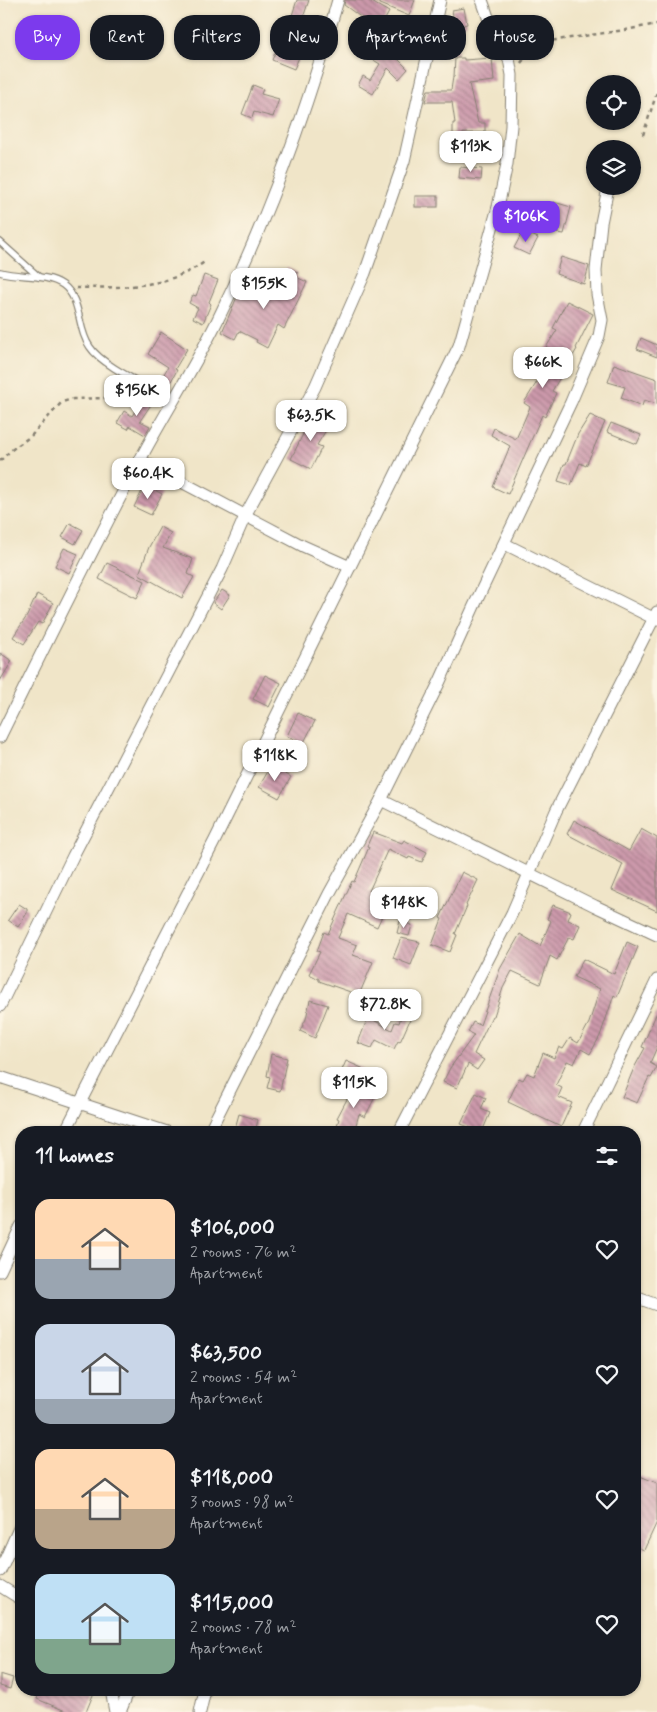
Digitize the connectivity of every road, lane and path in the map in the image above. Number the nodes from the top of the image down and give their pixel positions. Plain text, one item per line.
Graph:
1 (338, 0) edge
2 (440, 0) edge
3 (482, 0) edge
4 (657, 24) edge
5 (512, 75) junction
6 (657, 92) edge
7 (642, 135) dead end
8 (606, 195) edge
9 (0, 242) edge
10 (206, 261) dead end
11 (0, 272) edge
12 (39, 278) junction
13 (66, 288) junction
14 (154, 389) junction
15 (173, 401) junction
16 (140, 460) junction
17 (0, 461) edge
18 (246, 514) junction
19 (505, 544) junction
20 (350, 567) junction
21 (656, 617) edge
22 (0, 737) edge
23 (381, 800) junction
24 (529, 873) junction
25 (657, 934) edge
26 (657, 980) edge
27 (0, 1006) edge
28 (0, 1077) edge
29 (79, 1104) junction
30 (69, 1126) edge
31 (147, 1126) edge
32 (212, 1126) edge
33 (402, 1126) edge
34 (586, 1126) edge
35 (15, 1239) edge
36 (0, 1271) edge
37 (641, 1299) edge
38 (657, 1305) edge
39 (15, 1537) edge
40 (0, 1571) edge
41 (0, 1586) edge
42 (15, 1595) edge
43 (113, 1696) edge
44 (127, 1696) edge
45 (204, 1696) edge
46 (114, 1712) edge
47 (120, 1712) edge
48 (200, 1712) edge

1 - 15 street
2 - 18 street
3 - 5 street
4 - 5 path
5 - 20 street
6 - 7 path
8 - 19 street
9 - 12 lane
10 - 13 path
11 - 12 lane
12 - 13 lane
13 - 14 lane
14 - 15 lane
14 - 17 path
15 - 16 street
16 - 18 street
16 - 22 street
18 - 20 street
18 - 27 street
19 - 21 street
19 - 23 street
20 - 29 street
21 - 24 street
23 - 24 street
23 - 32 street
24 - 25 street
24 - 33 street
26 - 34 street
28 - 29 street
29 - 30 street
29 - 31 street
35 - 36 street
37 - 38 street
39 - 40 street
41 - 42 street
43 - 46 street
44 - 47 street
45 - 48 street

